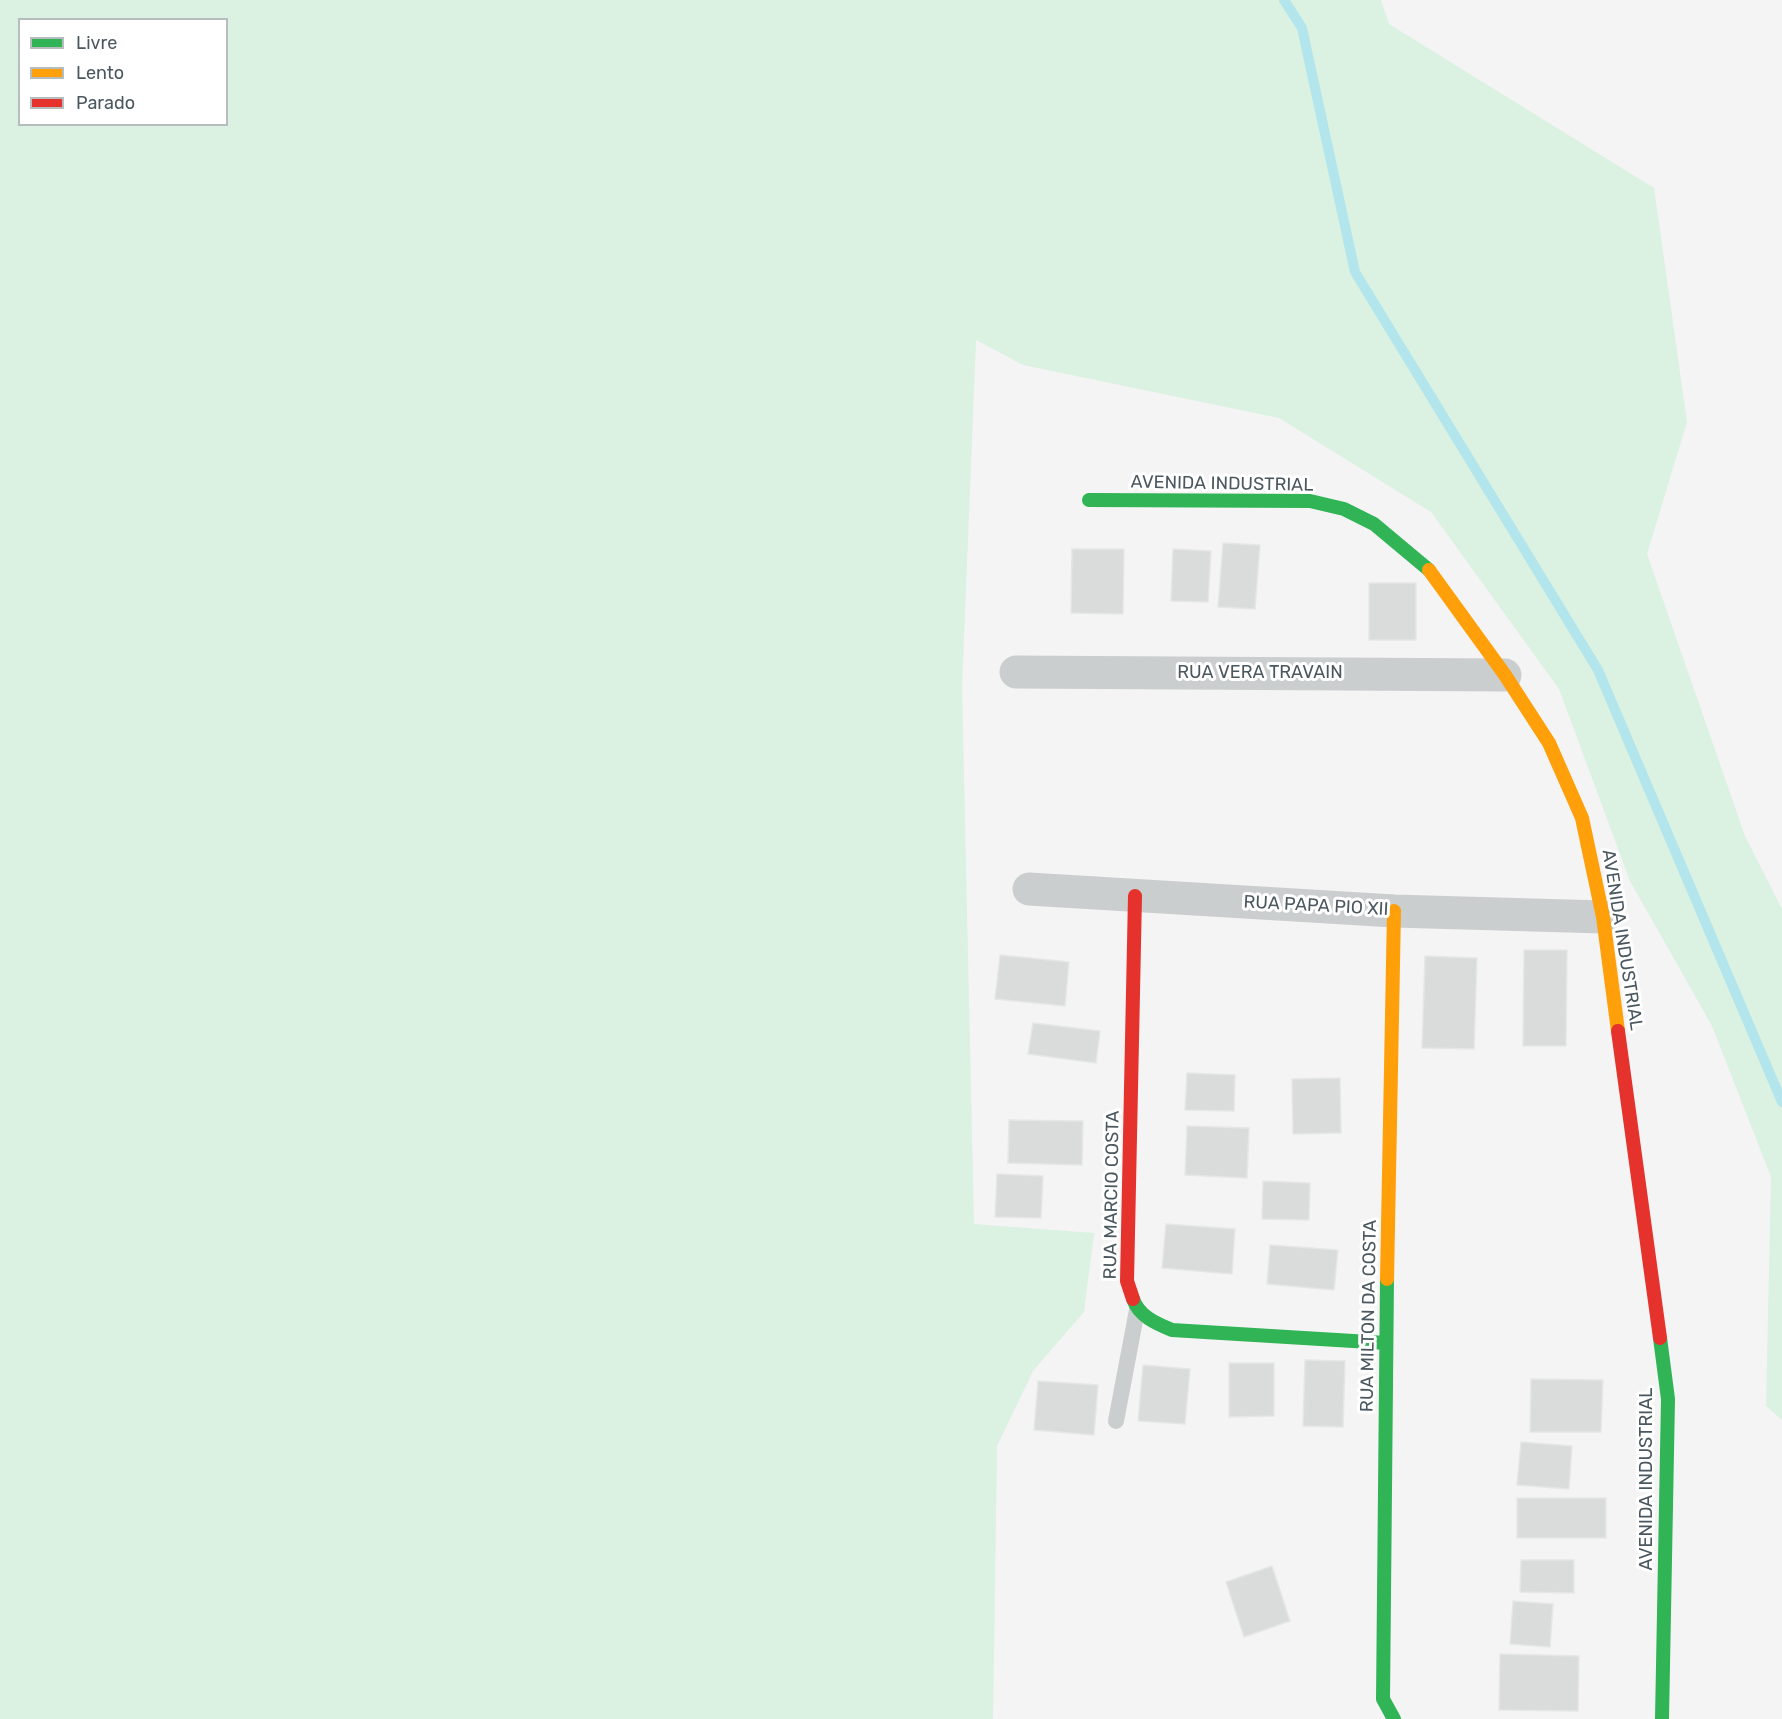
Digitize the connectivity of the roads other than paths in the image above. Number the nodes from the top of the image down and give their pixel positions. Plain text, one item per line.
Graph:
1 (1089, 500) dead end
2 (1016, 672) dead end
3 (1505, 675) junction
4 (1029, 889) dead end
5 (1135, 896) junction
6 (1394, 911) junction
7 (1603, 917) junction
8 (1137, 1310) junction
9 (1386, 1342) junction
10 (1116, 1420) dead end
11 (1394, 1719) edge
12 (1662, 1719) edge

1 - 3 street, AVENIDA INDUSTRIAL
2 - 3 street, RUA VERA TRAVAIN
3 - 7 street, AVENIDA INDUSTRIAL
4 - 5 street, RUA PAPA PIO XII
5 - 6 street, RUA PAPA PIO XII
5 - 8 street, RUA MARCIO COSTA
6 - 7 street, RUA PAPA PIO XII
6 - 9 street, RUA MILTON DA COSTA
7 - 12 street, AVENIDA INDUSTRIAL
8 - 9 street
8 - 10 lane
9 - 11 street, RUA MILTON DA COSTA

